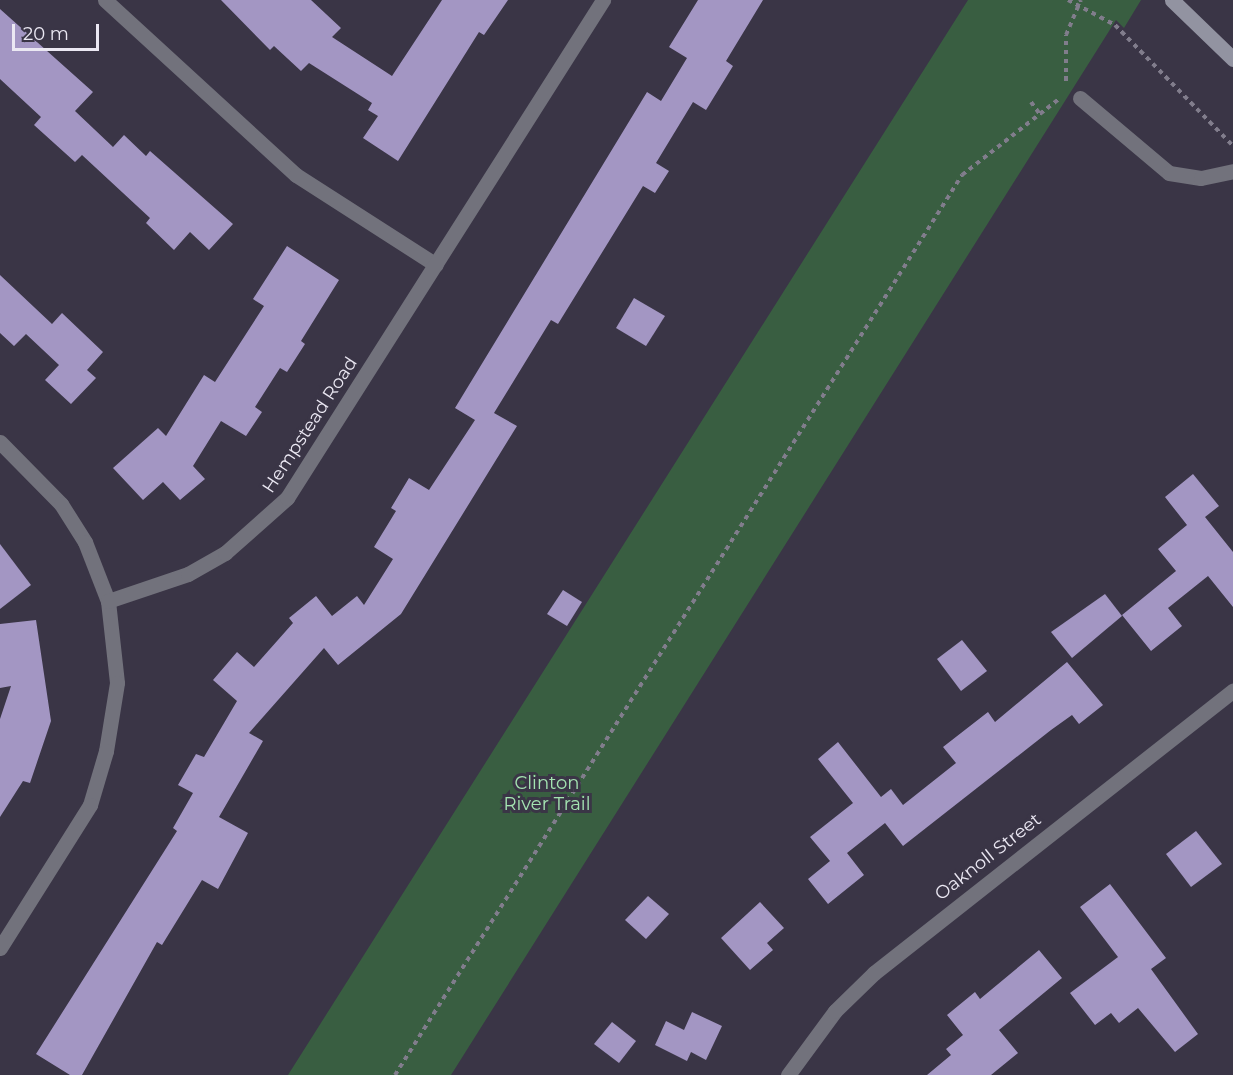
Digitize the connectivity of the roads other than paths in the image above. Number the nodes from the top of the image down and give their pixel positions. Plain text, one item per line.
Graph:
1 (105, 0) edge
2 (603, 0) edge
3 (1172, 0) edge
4 (1233, 59) edge
5 (1080, 98) dead end
6 (1233, 171) edge
7 (436, 265) junction
8 (0, 442) edge
9 (108, 601) junction
10 (1233, 691) edge
11 (0, 948) edge
12 (788, 1075) edge

1 - 7 street
2 - 7 street, Hempstead Road
3 - 4 main road
5 - 6 street
7 - 9 street, Hempstead Road
8 - 9 street
9 - 11 street
10 - 12 street, Oaknoll Street

